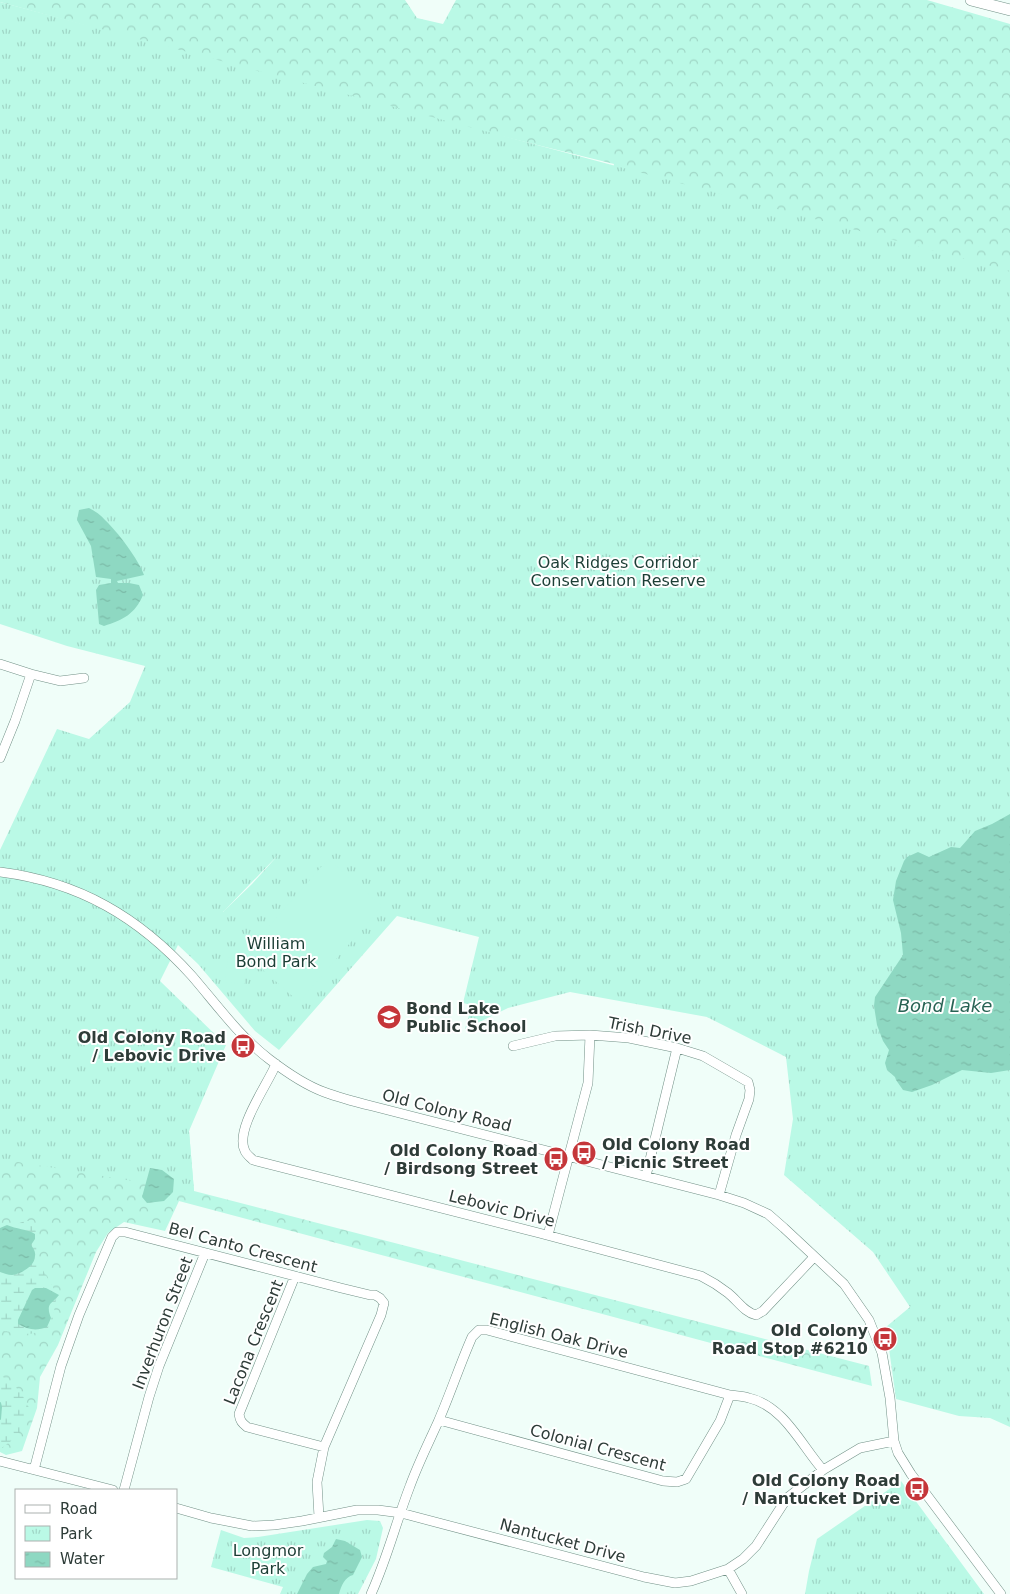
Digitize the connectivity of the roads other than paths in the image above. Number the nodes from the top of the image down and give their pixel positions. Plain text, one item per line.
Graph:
1 (971, 0) edge
2 (1010, 10) edge
3 (0, 664) edge
4 (31, 674) junction
5 (84, 678) dead end
6 (0, 758) edge
7 (0, 872) edge
8 (590, 1035) junction
9 (513, 1046) dead end
10 (677, 1048) junction
11 (276, 1064) junction
12 (569, 1157) junction
13 (646, 1176) junction
14 (719, 1195) junction
15 (548, 1235) junction
16 (205, 1253) junction
17 (814, 1258) junction
18 (295, 1276) junction
19 (730, 1395) junction
20 (438, 1420) junction
21 (894, 1441) junction
22 (324, 1447) junction
23 (0, 1461) edge
24 (34, 1470) junction
25 (823, 1470) junction
26 (109, 1489) edge
27 (124, 1489) edge
28 (178, 1509) edge
29 (401, 1513) junction
30 (319, 1517) junction
31 (728, 1569) junction
32 (371, 1594) edge
33 (742, 1594) edge
34 (1001, 1594) edge

1 - 2 main road
3 - 4 street
4 - 5 street
4 - 6 street
7 - 11 street, Old Colony Road
8 - 9 street, Trish Drive
8 - 10 street, Trish Drive
8 - 12 street
10 - 13 street
10 - 14 street, Trish Drive
11 - 12 street, Old Colony Road
11 - 15 street, Lebovic Drive
12 - 13 street, Old Colony Road
12 - 15 street
13 - 14 street, Old Colony Road
14 - 17 street, Old Colony Road
15 - 17 street, Lebovic Drive
16 - 18 street, Bel Canto Crescent
16 - 24 street, Bel Canto Crescent
16 - 27 street, Inverhuron Street
17 - 21 street, Old Colony Road
18 - 22 street, Lacona Crescent
18 - 22 street, Bel Canto Crescent
19 - 20 street, Colonial Crescent
19 - 20 street, English Oak Drive
19 - 25 street, English Oak Drive
20 - 29 street, English Oak Drive
21 - 25 street, Nantucket Drive
21 - 34 street, Old Colony Road
22 - 30 street, Bel Canto Crescent
23 - 24 street
24 - 26 street
25 - 31 street, Nantucket Drive
28 - 30 street, Nantucket Drive
29 - 30 street, Nantucket Drive
29 - 31 street, Nantucket Drive
29 - 32 street, English Oak Drive
31 - 33 street

